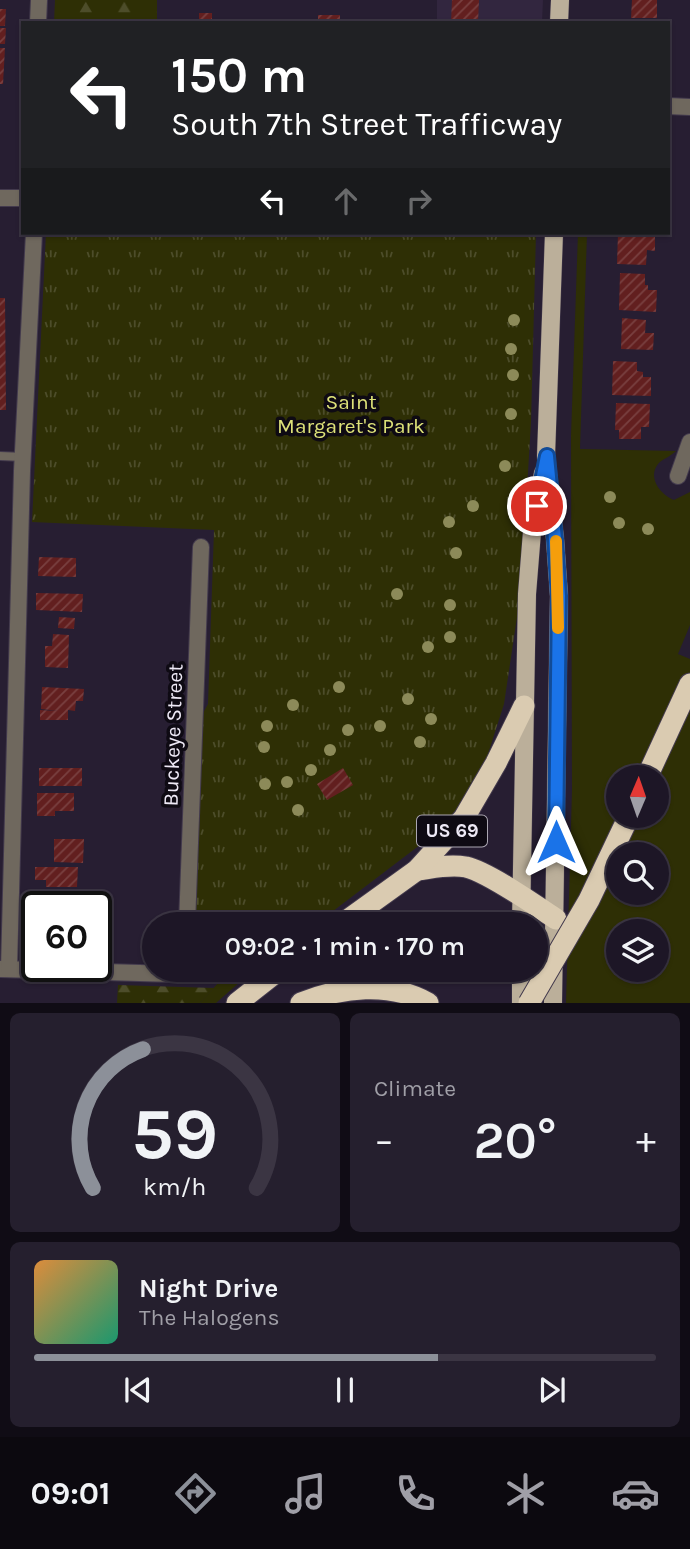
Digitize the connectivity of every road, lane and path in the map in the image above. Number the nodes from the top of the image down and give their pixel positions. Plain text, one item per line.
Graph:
1 (39, 0) edge
2 (560, 0) edge
3 (38, 21) edge
4 (559, 21) edge
5 (670, 106) edge
6 (690, 107) edge
7 (0, 198) edge
8 (21, 198) edge
9 (34, 235) edge
10 (554, 235) edge
11 (690, 442) edge
12 (0, 456) edge
13 (547, 456) junction
14 (23, 457) junction
15 (678, 476) dead end
16 (201, 547) dead end
17 (690, 684) edge
18 (524, 706) junction
19 (653, 765) edge
20 (623, 828) edge
21 (417, 870) junction
22 (521, 896) junction
23 (187, 912) edge
24 (359, 912) edge
25 (521, 912) edge
26 (556, 919) junction
27 (5, 969) edge
28 (142, 973) edge
29 (264, 982) edge
30 (521, 982) edge
31 (237, 1003) edge
32 (301, 1003) edge
33 (428, 1003) edge
34 (521, 1003) edge
35 (529, 1003) edge
36 (553, 1003) edge

1 - 3 street
2 - 4 main road
5 - 6 street
7 - 8 street
9 - 14 street
10 - 13 main road, US 69
11 - 15 street
12 - 14 lane
13 - 18 main road, US 69
13 - 26 main road, US 69
14 - 27 street
16 - 23 street, Buckeye Street
17 - 19 highway
18 - 21 highway, US 69
18 - 22 main road
20 - 35 highway, bridge
21 - 22 highway
21 - 24 highway, US 69
22 - 25 main road
22 - 26 highway
26 - 36 main road, US 69
27 - 28 street
29 - 31 highway
30 - 34 main road
32 - 33 highway

